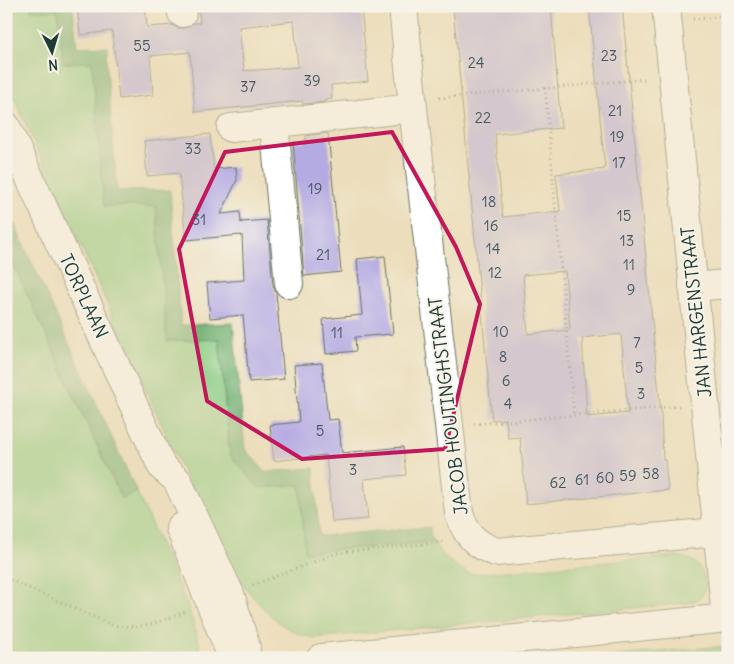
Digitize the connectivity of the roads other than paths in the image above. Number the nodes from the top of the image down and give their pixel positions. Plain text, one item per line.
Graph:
1 (403, 6) edge
2 (666, 14) edge
3 (413, 108) junction
4 (274, 123) junction
5 (6, 126) edge
6 (231, 128) dead end
7 (289, 284) dead end
8 (728, 284) edge
9 (693, 287) junction
10 (162, 467) junction
11 (723, 532) edge
12 (727, 618) edge
13 (235, 658) edge
14 (243, 658) edge
15 (321, 658) edge

1 - 3 street, JACOB HOUTINGHSTRAAT
2 - 9 street, JAN HARGENSTRAAT
3 - 4 street
3 - 11 street, JACOB HOUTINGHSTRAAT
4 - 6 street
4 - 7 street
5 - 10 street, TORPLAAN
8 - 9 street
9 - 11 street, JAN HARGENSTRAAT
10 - 13 street, TORPLAAN
10 - 14 street, TORPLAAN
11 - 12 street, JAN HARGENSTRAAT
12 - 15 street

